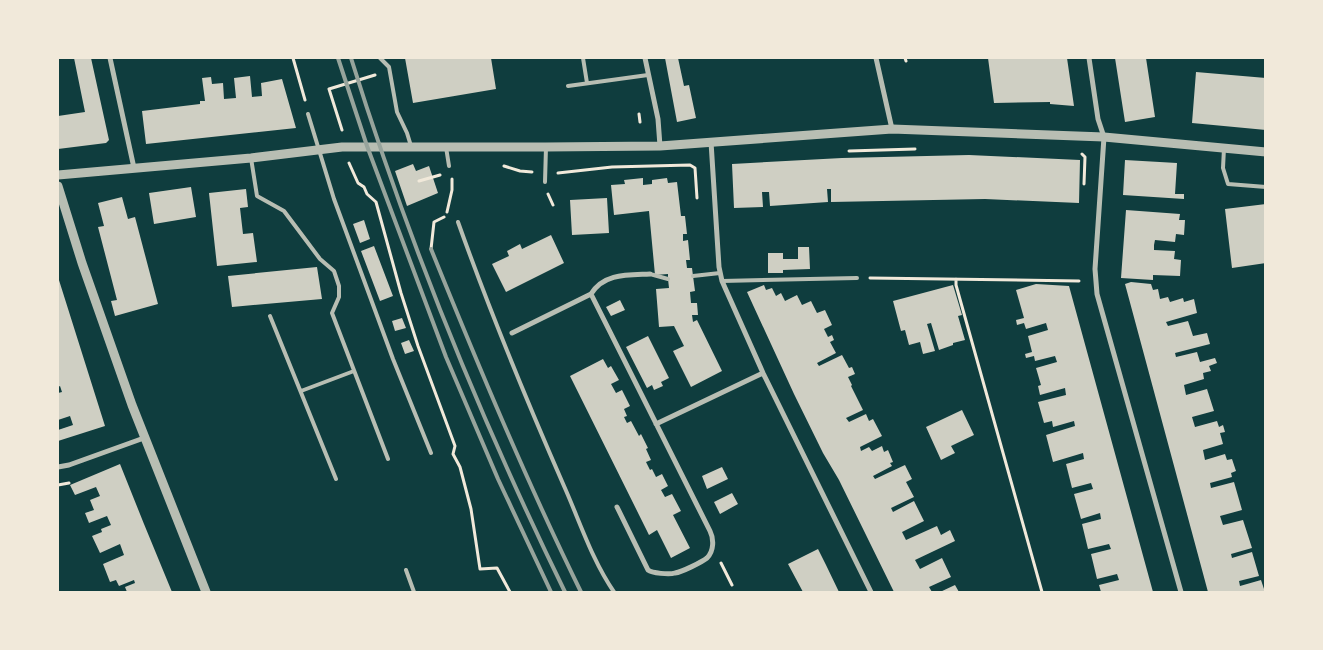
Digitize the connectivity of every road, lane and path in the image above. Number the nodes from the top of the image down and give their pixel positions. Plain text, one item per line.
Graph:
1 (110, 58) edge
2 (294, 58) edge
3 (380, 58) edge
4 (583, 58) edge
5 (645, 58) edge
6 (876, 58) edge
7 (1089, 58) edge
8 (376, 75) dead end
9 (648, 75) junction
10 (587, 83) junction
11 (568, 86) dead end
12 (308, 114) joint
13 (892, 129) junction
14 (342, 130) dead end
15 (1104, 137) junction
16 (711, 142) junction
17 (411, 146) junction
18 (660, 146) junction
19 (446, 147) junction
20 (546, 148) junction
21 (1224, 148) junction
22 (319, 149) junction
23 (919, 149) dead end
24 (841, 152) dead end
25 (1266, 152) edge
26 (1073, 153) dead end
27 (252, 158) junction
28 (349, 162) dead end
29 (501, 165) dead end
30 (450, 166) joint
31 (134, 168) junction
32 (446, 173) dead end
33 (546, 174) junction
34 (58, 175) edge
35 (419, 181) dead end
36 (545, 182) dead end
37 (1084, 184) dead end
38 (58, 186) edge
39 (1266, 187) edge
40 (698, 202) dead end
41 (458, 222) dead end
42 (431, 249) dead end
43 (720, 273) junction
44 (650, 274) joint
45 (693, 276) dead end
46 (857, 278) joint
47 (668, 279) dead end
48 (956, 279) junction
49 (722, 281) junction
50 (1080, 281) dead end
51 (591, 294) junction
52 (270, 316) dead end
53 (512, 333) dead end
54 (354, 371) junction
55 (763, 373) junction
56 (301, 391) junction
57 (656, 424) junction
58 (144, 438) junction
59 (431, 452) dead end
60 (388, 459) dead end
61 (58, 467) edge
62 (336, 479) dead end
63 (617, 507) dead end
64 (406, 570) dead end
65 (206, 592) edge
66 (414, 592) edge
67 (510, 592) edge
68 (614, 592) edge
69 (871, 592) edge
70 (1042, 592) edge
71 (1180, 592) edge

1 - 31 street
2 - 12 path
3 - 17 lane
4 - 10 lane
5 - 9 street
6 - 13 street
7 - 15 street
8 - 14 path
9 - 10 lane
9 - 18 street
10 - 11 lane
12 - 22 lane
13 - 15 street
13 - 16 street
15 - 21 street
15 - 71 street
16 - 18 street
16 - 43 street
17 - 19 street
17 - 22 street
18 - 20 street
19 - 20 street
19 - 30 lane
20 - 33 lane
21 - 25 street
21 - 39 lane
22 - 27 street
22 - 59 lane
23 - 24 path
26 - 37 path
27 - 31 street
27 - 54 lane
28 - 67 path
29 - 33 path
30 - 42 path
31 - 34 street
32 - 35 path
33 - 36 lane
33 - 40 path
38 - 58 street
41 - 68 lane
43 - 45 lane
43 - 49 street
44 - 47 lane
44 - 51 street
46 - 48 path
46 - 49 lane
48 - 50 path
48 - 70 path
49 - 55 street
51 - 53 street
51 - 57 street
52 - 56 lane
54 - 56 lane
54 - 60 lane
55 - 57 street
55 - 69 street
56 - 62 lane
57 - 63 street
58 - 61 street
58 - 65 street
64 - 66 lane

